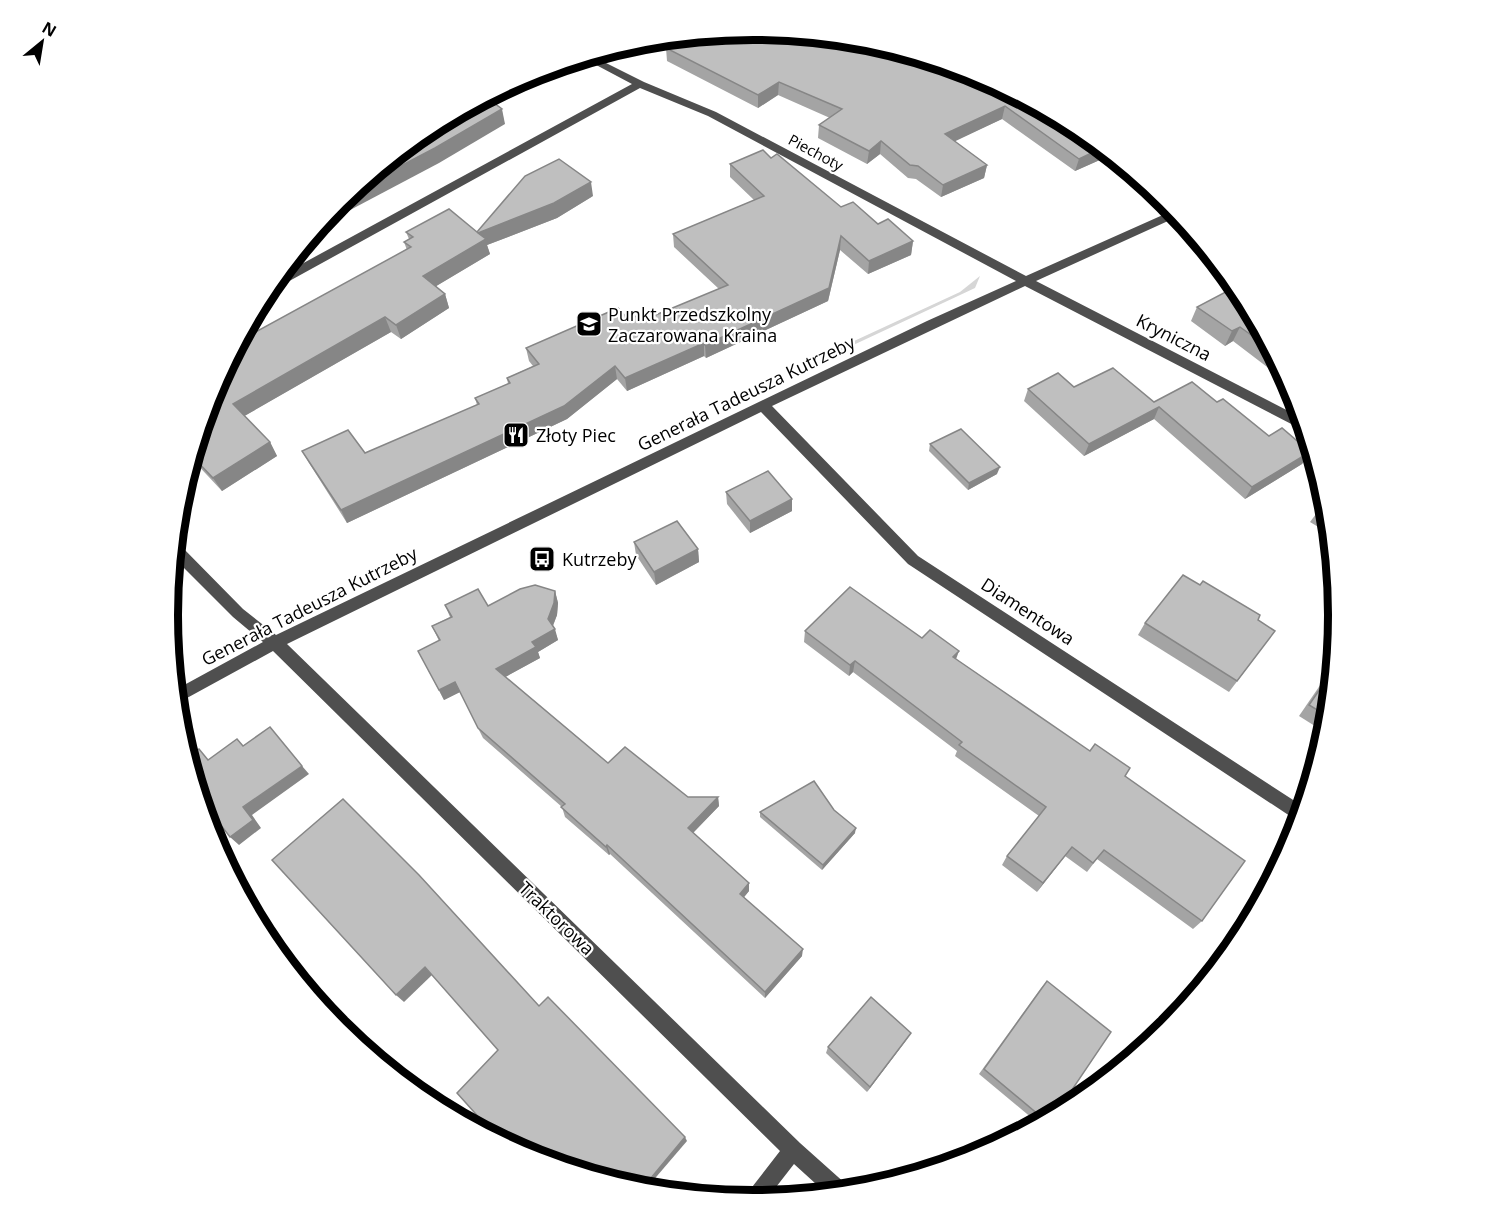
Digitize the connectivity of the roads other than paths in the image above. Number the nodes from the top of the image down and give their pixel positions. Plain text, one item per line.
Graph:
1 (597, 62) edge
2 (640, 84) junction
3 (1168, 217) edge
4 (290, 275) edge
5 (1027, 282) junction
6 (763, 405) junction
7 (1292, 418) edge
8 (181, 555) edge
9 (275, 643) junction
10 (183, 693) edge
11 (1293, 810) edge
12 (793, 1150) junction
13 (832, 1185) edge
14 (762, 1190) edge

1 - 2 street, Piechoty
2 - 4 street
2 - 5 street, Piechoty
3 - 5 street, Generała Tadeusza Kutrzeby
5 - 6 street, Generała Tadeusza Kutrzeby
5 - 7 street, Kryniczna
6 - 9 street, Generała Tadeusza Kutrzeby
6 - 11 street, Diamentowa
8 - 9 street, Traktorowa
9 - 10 street, Generała Tadeusza Kutrzeby
9 - 12 street, Traktorowa
12 - 13 street, Traktorowa
12 - 14 street

